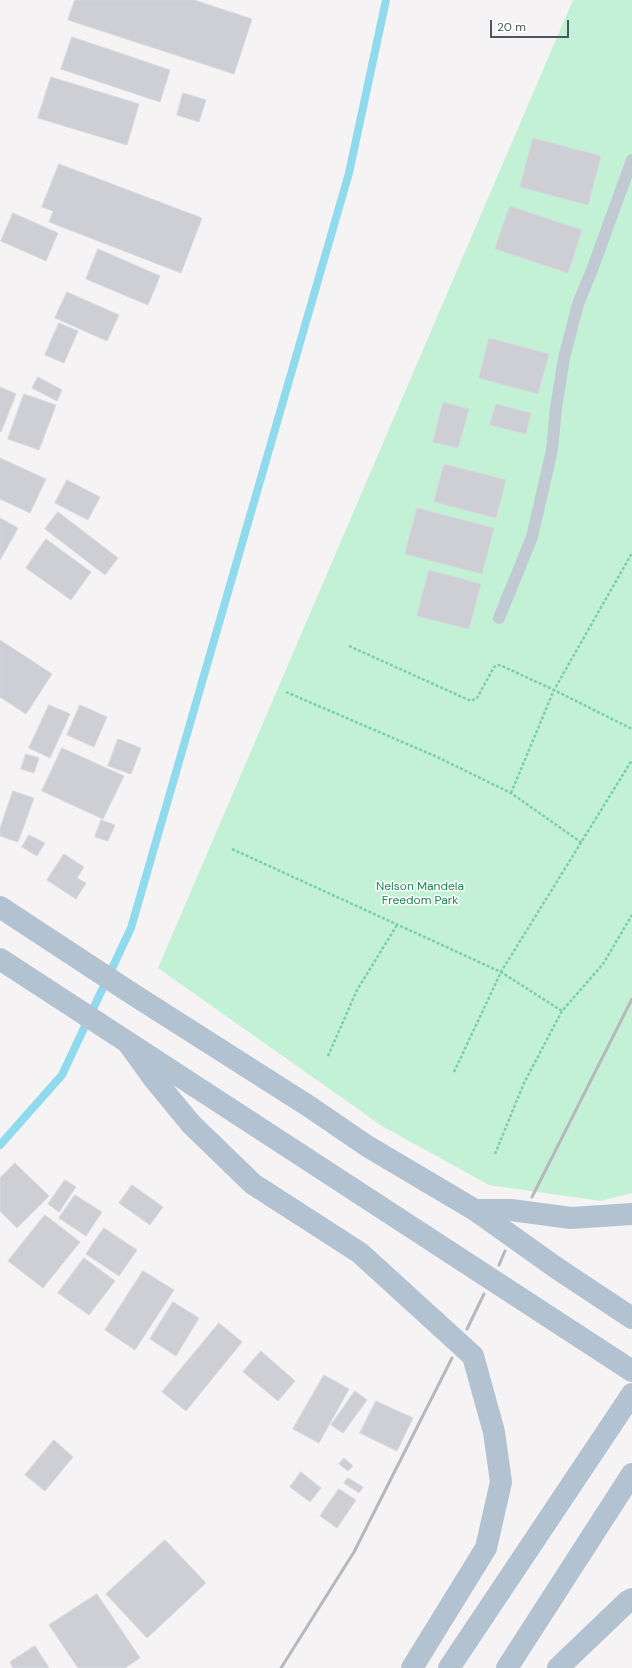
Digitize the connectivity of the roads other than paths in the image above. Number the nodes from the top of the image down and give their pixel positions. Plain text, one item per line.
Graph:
1 (632, 160) edge
2 (498, 618) dead end
3 (0, 907) edge
4 (0, 959) edge
5 (122, 1039) junction
6 (475, 1210) junction
7 (632, 1214) edge
8 (632, 1318) edge
9 (632, 1371) edge
10 (632, 1394) edge
11 (632, 1474) edge
12 (632, 1599) edge
13 (412, 1668) edge
14 (449, 1668) edge
15 (507, 1668) edge
16 (558, 1668) edge

1 - 2 lane
3 - 6 main road
4 - 5 main road
5 - 9 main road
5 - 13 main road
6 - 7 main road
6 - 8 main road
10 - 14 main road
11 - 15 main road
12 - 16 main road

